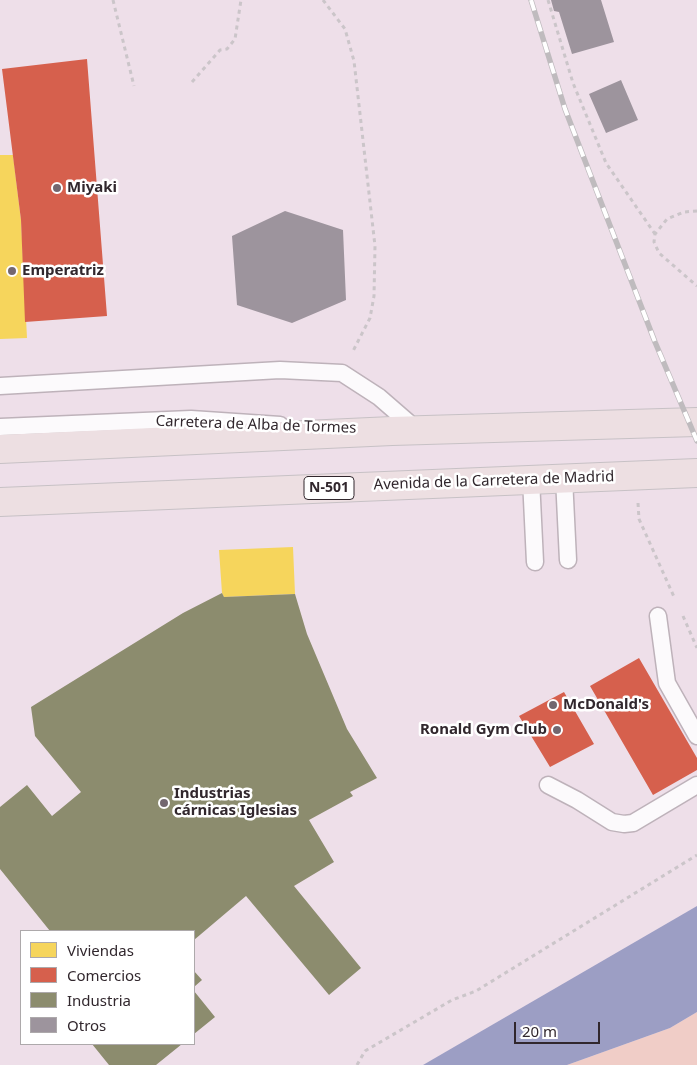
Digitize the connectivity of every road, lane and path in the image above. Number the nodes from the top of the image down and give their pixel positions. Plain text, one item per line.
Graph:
1 (113, 0) edge
2 (241, 0) edge
3 (323, 0) edge
4 (548, 0) edge
5 (192, 82) dead end
6 (134, 86) dead end
7 (697, 210) edge
8 (655, 234) junction
9 (697, 286) edge
10 (342, 373) junction
11 (0, 386) edge
12 (697, 422) edge
13 (0, 427) edge
14 (405, 431) junction
15 (0, 449) edge
16 (697, 473) edge
17 (647, 475) junction
18 (564, 478) junction
19 (531, 479) junction
20 (0, 502) edge
21 (568, 560) dead end
22 (535, 562) dead end
23 (678, 605) dead end
24 (682, 613) dead end
25 (658, 616) dead end
26 (697, 648) edge
27 (697, 736) edge
28 (697, 785) edge
29 (548, 786) dead end
30 (697, 855) edge
31 (357, 1065) edge

1 - 6 path
2 - 5 path
3 - 10 path
4 - 8 path
7 - 8 path
8 - 9 path
10 - 11 lane
10 - 14 lane
12 - 14 highway
13 - 14 lane, Carretera de Alba de Tormes
14 - 15 highway
16 - 17 highway, N-501
17 - 18 highway, Avenida de la Carretera de Madrid / N-501
17 - 23 path
18 - 19 highway, Avenida de la Carretera de Madrid / N-501
18 - 21 lane
19 - 20 highway, Avenida de la Carretera de Madrid / N-501
19 - 22 lane
24 - 26 path
25 - 27 lane
28 - 29 lane
30 - 31 path

